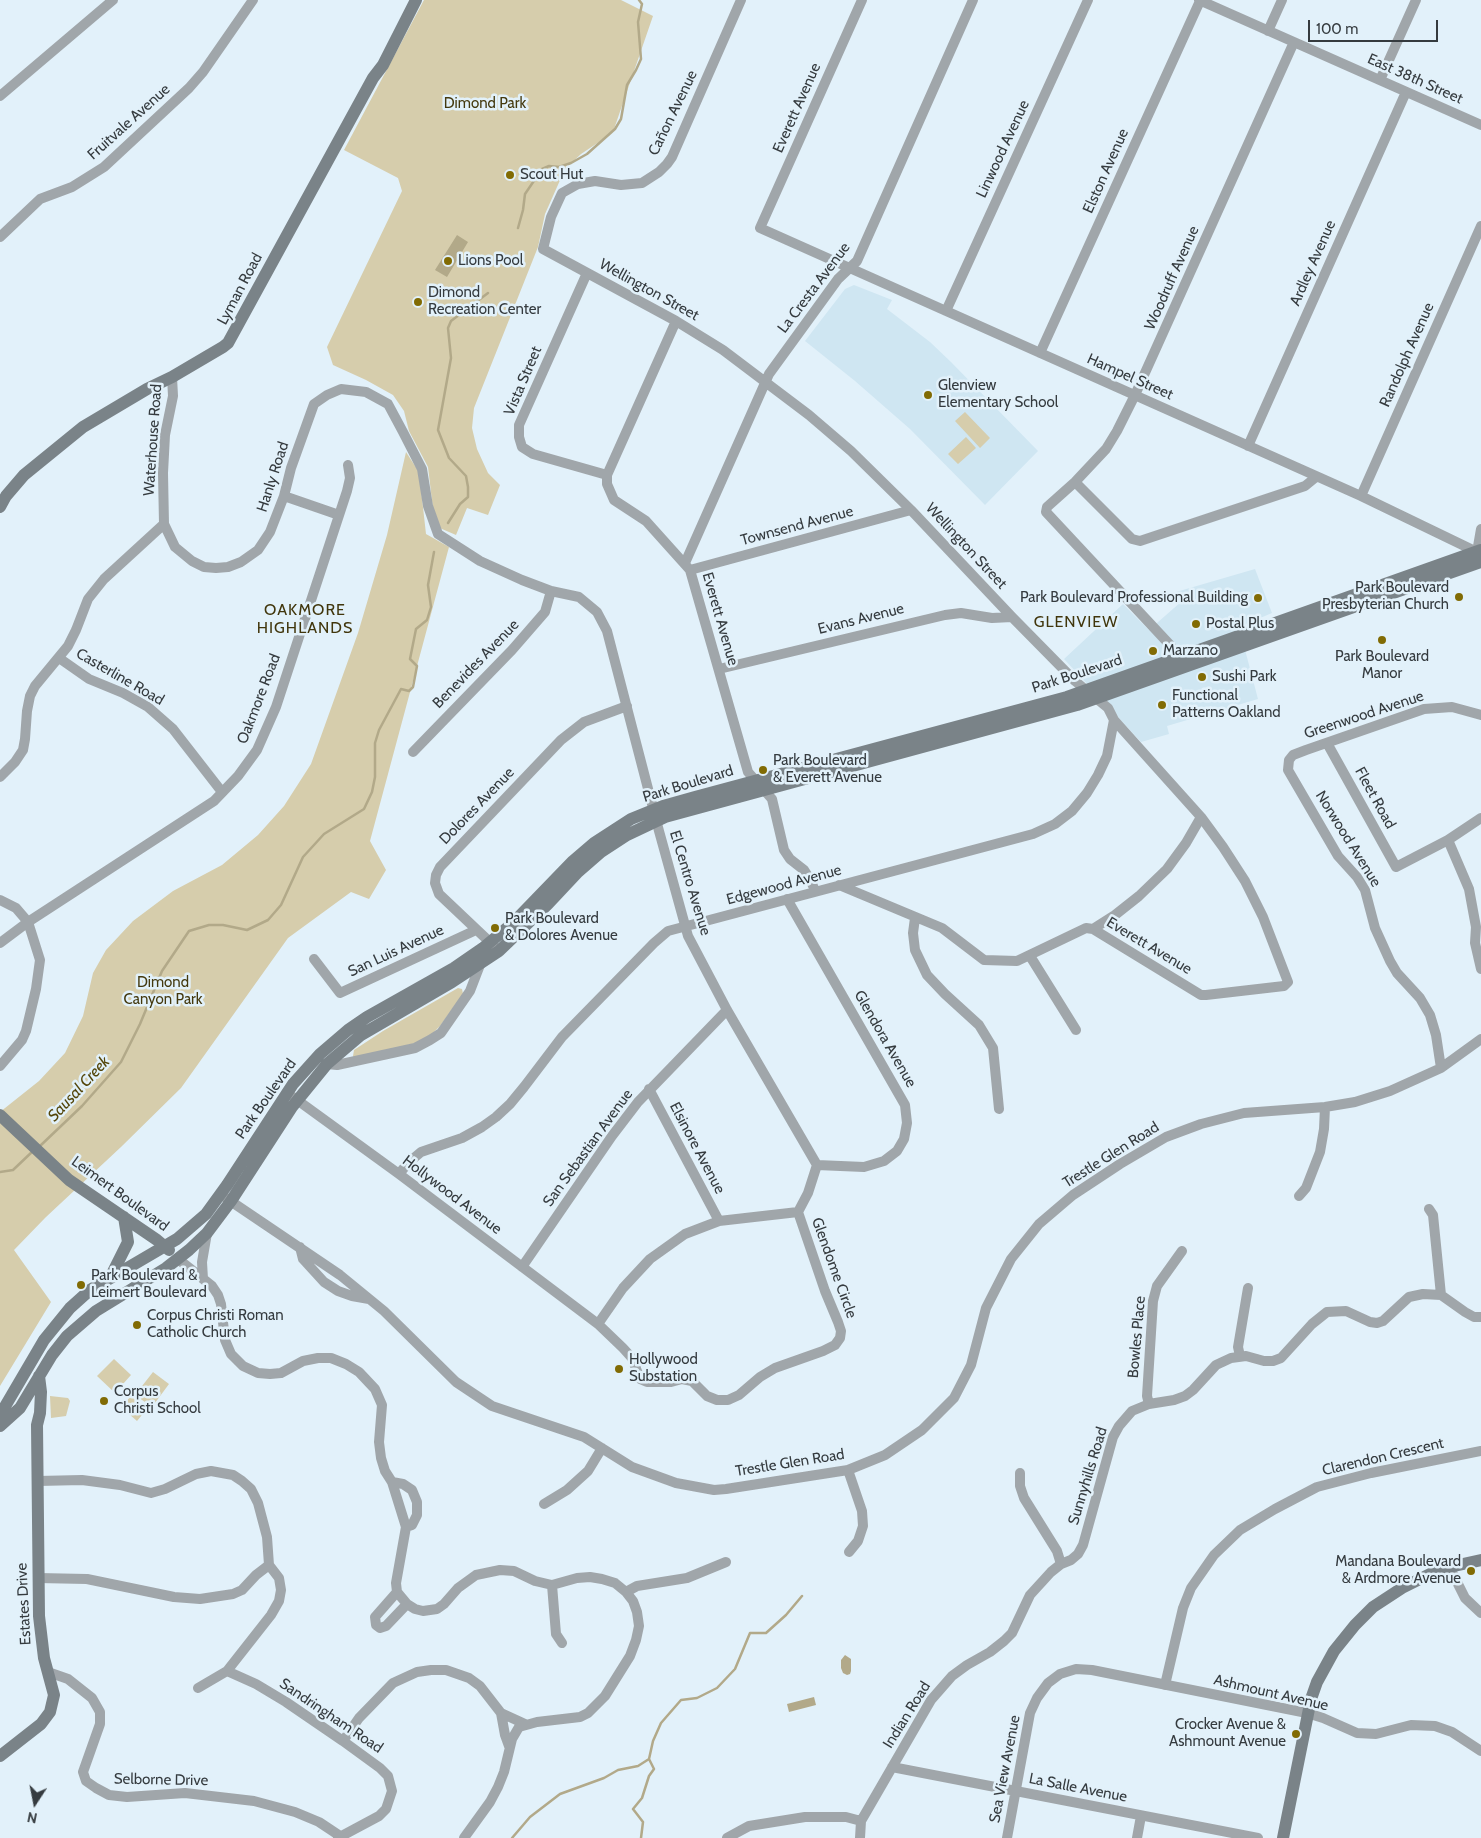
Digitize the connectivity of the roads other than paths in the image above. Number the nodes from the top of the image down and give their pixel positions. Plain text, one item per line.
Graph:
1 (113, 0) edge
2 (253, 0) edge
3 (416, 0) edge
4 (741, 0) edge
5 (862, 0) edge
6 (973, 0) edge
7 (1088, 0) edge
8 (1199, 0) edge
9 (1282, 0) edge
10 (1416, 0) edge
11 (1268, 31) junction
12 (1294, 42) junction
13 (1380, 80) junction
14 (1406, 92) junction
15 (0, 96) edge
16 (1481, 125) edge
17 (1481, 226) edge
18 (760, 228) joint
19 (0, 237) edge
20 (543, 249) joint
21 (849, 268) junction
22 (586, 273) junction
23 (946, 311) junction
24 (676, 321) junction
25 (1040, 354) junction
26 (172, 377) junction
27 (766, 381) junction
28 (1135, 395) junction
29 (403, 432) joint
30 (1248, 446) junction
31 (348, 465) dead end
32 (607, 475) junction
33 (1316, 477) junction
34 (1075, 482) junction
35 (284, 496) junction
36 (1361, 496) junction
37 (0, 507) edge
38 (911, 510) junction
39 (339, 515) junction
40 (164, 524) junction
41 (1481, 529) edge
42 (1480, 556) edge
43 (688, 567) junction
44 (551, 591) junction
45 (1012, 617) junction
46 (58, 658) junction
47 (1178, 663) junction
48 (719, 669) junction
49 (1086, 690) junction
50 (1096, 698) junction
51 (627, 706) junction
52 (1481, 715) edge
53 (1114, 720) junction
54 (1327, 743) junction
55 (413, 752) dead end
56 (1288, 760) joint
57 (0, 777) edge
58 (760, 785) junction
59 (222, 792) junction
60 (654, 815) junction
61 (1201, 817) junction
62 (1481, 818) edge
63 (1448, 840) junction
64 (839, 886) junction
65 (815, 891) junction
66 (787, 898) junction
67 (0, 900) edge
68 (915, 918) junction
69 (28, 922) junction
70 (1478, 925) edge
71 (686, 926) junction
72 (1093, 929) junction
73 (476, 930) junction
74 (0, 943) edge
75 (495, 947) junction
76 (1030, 956) junction
77 (314, 959) dead end
78 (480, 965) junction
79 (1481, 969) edge
80 (1288, 982) joint
81 (727, 1010) junction
82 (1076, 1030) dead end
83 (1481, 1039) edge
84 (327, 1064) junction
85 (0, 1066) edge
86 (1441, 1068) junction
87 (649, 1090) junction
88 (292, 1097) junction
89 (1325, 1107) junction
90 (999, 1109) dead end
91 (0, 1115) edge
92 (816, 1165) junction
93 (399, 1174) junction
94 (1299, 1196) dead end
95 (226, 1198) junction
96 (1429, 1209) dead end
97 (798, 1212) junction
98 (124, 1217) junction
99 (719, 1221) junction
100 (207, 1233) junction
101 (164, 1246) junction
102 (300, 1247) junction
103 (1182, 1251) dead end
104 (178, 1259) junction
105 (522, 1267) junction
106 (110, 1278) junction
107 (203, 1279) junction
108 (1248, 1288) dead end
109 (1441, 1295) junction
110 (370, 1299) junction
111 (1481, 1317) edge
112 (598, 1324) junction
113 (1240, 1356) junction
114 (40, 1376) junction
115 (8, 1401) junction
116 (1149, 1404) junction
117 (20, 1408) junction
118 (0, 1415) edge
119 (37, 1425) junction
120 (0, 1426) edge
121 (602, 1448) junction
122 (1481, 1451) edge
123 (848, 1470) junction
124 (1020, 1473) dead end
125 (38, 1481) junction
126 (392, 1482) junction
127 (544, 1504) dead end
128 (406, 1527) junction
129 (849, 1552) dead end
130 (1481, 1560) edge
131 (726, 1562) dead end
132 (1061, 1564) junction
133 (269, 1565) junction
134 (1449, 1566) junction
135 (38, 1578) junction
136 (552, 1584) junction
137 (397, 1592) junction
138 (626, 1592) junction
139 (407, 1604) junction
140 (1481, 1612) edge
141 (1012, 1633) joint
142 (562, 1644) dead end
143 (1076, 1669) joint
144 (227, 1671) junction
145 (48, 1672) junction
146 (1165, 1685) junction
147 (198, 1688) dead end
148 (501, 1713) junction
149 (1307, 1713) junction
150 (525, 1724) junction
151 (344, 1740) junction
152 (509, 1746) junction
153 (1481, 1751) edge
154 (0, 1756) edge
155 (892, 1767) junction
156 (1016, 1791) junction
157 (1142, 1816) junction
158 (861, 1821) junction
159 (339, 1837) edge
160 (464, 1838) edge
161 (726, 1838) edge
162 (860, 1838) edge
163 (1007, 1838) edge
164 (1137, 1838) edge
165 (1258, 1838) edge
166 (1283, 1838) edge

1 - 15 street
2 - 19 street, Fruitvale Avenue
3 - 26 main road, Lyman Road
4 - 20 street, Cañon Avenue
5 - 18 street, Everett Avenue
6 - 21 street, La Cresta Avenue
7 - 23 street, Linwood Avenue
8 - 11 street, East 38th Street
8 - 25 street, Elston Avenue
9 - 11 street
10 - 13 street
11 - 12 street, East 38th Street
12 - 13 street, East 38th Street
12 - 28 street, Woodruff Avenue
13 - 14 street, East 38th Street
14 - 16 street, East 38th Street
14 - 30 street, Ardley Avenue
17 - 36 street, Randolph Avenue
18 - 21 street, Hampel Street
20 - 22 street, Wellington Street
21 - 23 street, Hampel Street
21 - 27 street, La Cresta Avenue
22 - 24 street, Wellington Street
22 - 32 street, Vista Street
23 - 25 street, Hampel Street
24 - 27 street, Wellington Street
24 - 32 street
25 - 28 street, Hampel Street
26 - 37 main road, Lyman Road
26 - 40 street, Waterhouse Road
27 - 38 street, Wellington Street
27 - 43 street, La Cresta Avenue
28 - 30 street, Hampel Street
28 - 34 street, Woodruff Avenue
29 - 35 street, Hanly Road
29 - 44 street, El Centro Avenue
30 - 33 street, Hampel Street
31 - 39 street, Oakmore Road
32 - 43 street, Everett Avenue
33 - 34 street
33 - 36 street, Hampel Street
34 - 47 street, Woodruff Avenue
35 - 39 street
35 - 40 street, Hanly Road
36 - 42 street, Hampel Street
38 - 43 street, Townsend Avenue
38 - 45 street, Wellington Street
39 - 59 street, Oakmore Road
40 - 46 street
41 - 42 street
42 - 47 main road, Park Boulevard
43 - 48 street, Everett Avenue
44 - 51 street, El Centro Avenue
44 - 55 street, Benevides Avenue
45 - 48 street, Evans Avenue
45 - 49 street, Wellington Street
46 - 57 street
46 - 59 street, Casterline Road
47 - 49 main road, Park Boulevard
47 - 50 main road, Park Boulevard
48 - 58 street, Everett Avenue
49 - 50 street, Wellington Street
49 - 58 main road, Park Boulevard
50 - 53 street, Wellington Street
50 - 58 main road, Park Boulevard
51 - 60 street, El Centro Avenue
51 - 73 street, Dolores Avenue
52 - 54 street, Greenwood Avenue
53 - 61 street, Wellington Street
53 - 64 street, Edgewood Avenue
54 - 56 street, Greenwood Avenue
54 - 63 street, Fleet Road
56 - 86 street, Norwood Avenue
58 - 60 main road, Park Boulevard
58 - 65 street, Everett Avenue
59 - 69 street, Oakmore Road
60 - 71 street, El Centro Avenue
60 - 75 main road, Park Boulevard
61 - 72 street
61 - 80 street, Wellington Street
62 - 63 street
63 - 70 street
64 - 65 street, Edgewood Avenue
64 - 68 street, Everett Avenue
65 - 66 street, Edgewood Avenue
66 - 71 street, Edgewood Avenue
66 - 92 street, Glendora Avenue
67 - 69 street
68 - 76 street, Everett Avenue
68 - 90 street
69 - 74 street, Oakmore Road
69 - 85 street
70 - 79 street
71 - 81 street, El Centro Avenue
71 - 93 street, Edgewood Avenue
72 - 76 street, Everett Avenue
72 - 80 street, Everett Avenue
73 - 75 street, Dolores Avenue
73 - 77 street, San Luis Avenue
75 - 78 main road, Park Boulevard
75 - 88 main road, Park Boulevard
76 - 82 street
78 - 84 main road, Park Boulevard
78 - 84 street
81 - 87 street, San Sebastian Avenue
81 - 92 street, El Centro Avenue
83 - 86 street, Trestle Glen Road
84 - 88 main road, Park Boulevard
86 - 89 street, Trestle Glen Road
87 - 99 street, Elsinore Avenue
87 - 105 street, San Sebastian Avenue
88 - 93 street, Hollywood Avenue
88 - 95 main road, Park Boulevard
89 - 94 street
89 - 123 street, Trestle Glen Road
91 - 98 main road, Leimert Boulevard
92 - 97 street
93 - 105 street, Hollywood Avenue
95 - 100 main road, Park Boulevard
95 - 101 main road, Park Boulevard
95 - 102 street, Trestle Glen Road
96 - 109 street
97 - 99 street
97 - 112 street, Glendome Circle
98 - 101 main road, Leimert Boulevard
98 - 106 main road
99 - 112 street
100 - 104 main road, Park Boulevard
100 - 107 street
101 - 104 main road, Leimert Boulevard
101 - 106 main road, Park Boulevard
102 - 110 street, Trestle Glen Road
102 - 110 street, Trestle Glen Road
103 - 116 street, Bowles Place
104 - 107 street
104 - 114 main road, Park Boulevard
105 - 112 street, Hollywood Avenue
106 - 115 main road, Park Boulevard
107 - 126 street
108 - 113 street
109 - 111 street
109 - 113 street
110 - 121 street, Trestle Glen Road
113 - 116 street, Sunnyhills Road
114 - 117 main road, Park Boulevard
114 - 119 main road, Estates Drive
115 - 117 main road
115 - 118 main road, Park Boulevard
116 - 132 street, Sunnyhills Road
117 - 119 main road
117 - 120 main road, Park Boulevard
119 - 125 main road, Estates Drive
121 - 123 street, Trestle Glen Road
121 - 127 street
122 - 146 street, Clarendon Crescent
123 - 129 street
124 - 132 street
125 - 133 street
125 - 135 main road, Estates Drive
126 - 128 street
126 - 128 street
128 - 137 street
130 - 134 main road
131 - 138 street
132 - 141 street, Sunnyhills Road
133 - 135 street
133 - 144 street
134 - 140 street
134 - 149 main road
135 - 145 main road, Estates Drive
136 - 138 street
136 - 139 street
136 - 142 street
137 - 139 street
137 - 139 street
138 - 150 street
141 - 155 street, Indian Road
143 - 146 street, Ashmount Avenue
143 - 156 street, Sea View Avenue
144 - 147 street
144 - 151 street, Sandringham Road
145 - 154 main road, Estates Drive
145 - 159 street, Selborne Drive
146 - 149 street, Ashmount Avenue
148 - 150 street
148 - 151 street
148 - 152 street
149 - 153 street, Ashmount Avenue
149 - 166 main road
150 - 152 street
151 - 159 street, Sandringham Road
152 - 160 street
155 - 156 street, La Salle Avenue
155 - 158 street, Indian Road
156 - 157 street, La Salle Avenue
156 - 163 street, Sea View Avenue
157 - 164 street
157 - 165 street, La Salle Avenue
158 - 161 street
158 - 162 street, Indian Road

